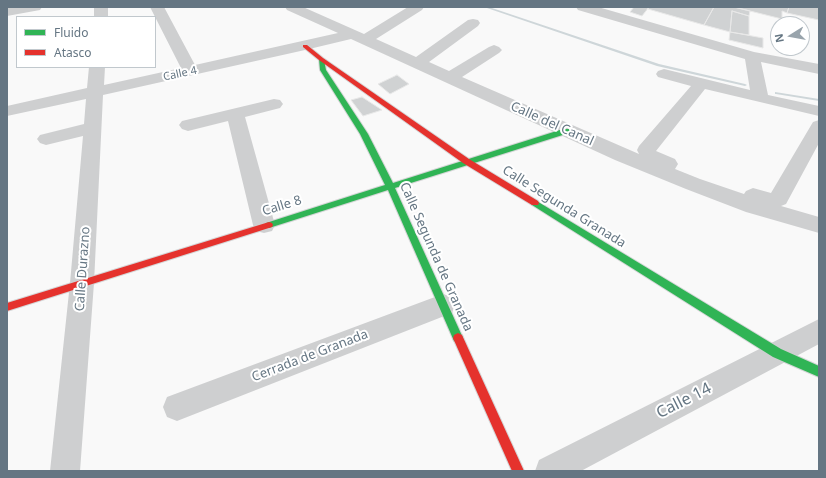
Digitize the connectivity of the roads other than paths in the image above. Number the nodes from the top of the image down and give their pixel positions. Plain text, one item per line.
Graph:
1 (35, 7) edge
2 (157, 7) edge
3 (292, 7) edge
4 (417, 7) edge
5 (583, 7) edge
6 (7, 12) edge
7 (473, 22) dead end
8 (359, 36) junction
9 (305, 46) junction
10 (494, 50) dead end
11 (752, 56) junction
12 (321, 59) junction
13 (769, 59) junction
14 (418, 63) junction
15 (97, 68) edge
16 (819, 69) edge
17 (190, 72) junction
18 (664, 74) dead end
19 (450, 77) junction
20 (701, 84) junction
21 (95, 92) junction
22 (766, 100) junction
23 (274, 104) dead end
24 (7, 111) edge
25 (819, 111) edge
26 (235, 114) junction
27 (188, 125) dead end
28 (819, 126) edge
29 (93, 128) junction
30 (566, 131) junction
31 (46, 139) dead end
32 (466, 162) junction
33 (390, 186) junction
34 (264, 225) junction
35 (819, 225) edge
36 (82, 284) junction
37 (443, 305) junction
38 (7, 307) edge
39 (819, 331) edge
40 (777, 354) junction
41 (819, 372) edge
42 (177, 407) dead end
43 (64, 471) edge
44 (518, 471) edge
45 (550, 471) edge

1 - 6 street
2 - 17 street
3 - 8 street, Calle del Canal
4 - 8 street, Calle 4
5 - 11 street
7 - 14 street
8 - 9 street, Calle 4
8 - 14 street, Calle del Canal
9 - 12 street, Calle Segunda Granada
9 - 17 street, Calle 4
10 - 19 street
11 - 13 street
11 - 22 street
12 - 32 street, Calle Segunda Granada
12 - 33 street, Calle Segunda de Granada
13 - 16 street
13 - 22 street
14 - 19 street, Calle del Canal
15 - 21 street, Calle Durazno
17 - 21 street, Calle 4
18 - 20 street
19 - 30 street, Calle del Canal
20 - 22 street
20 - 28 street
21 - 24 street, Calle 4
21 - 29 street, Calle Durazno
22 - 25 street
23 - 26 street
26 - 27 street
26 - 34 street
29 - 31 street
29 - 36 street, Calle Durazno
30 - 32 street, Calle 8
30 - 35 street, Calle del Canal
32 - 33 street, Calle 8
32 - 40 street, Calle Segunda Granada
33 - 34 street, Calle 8
33 - 37 street, Calle Segunda de Granada
34 - 36 street, Calle 8
36 - 38 street, Calle 8
36 - 43 street, Calle Durazno
37 - 42 street, Cerrada de Granada
37 - 44 street, Calle Segunda de Granada
39 - 40 street, Calle 14
40 - 41 street, Calle Segunda Granada
40 - 45 street, Calle 14

